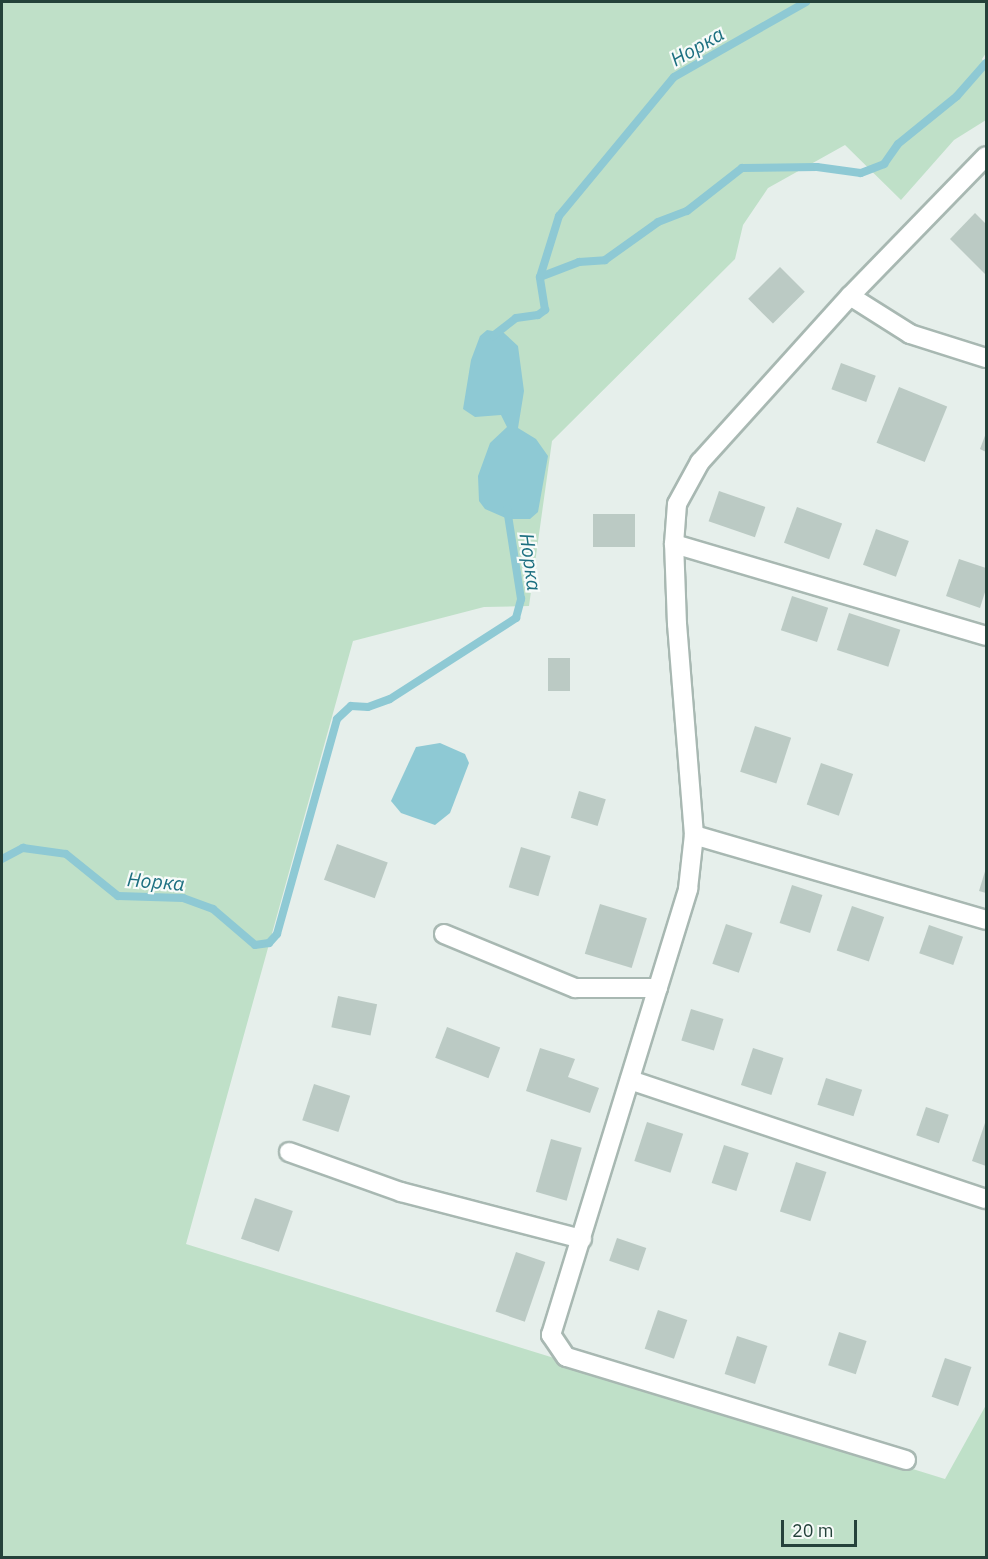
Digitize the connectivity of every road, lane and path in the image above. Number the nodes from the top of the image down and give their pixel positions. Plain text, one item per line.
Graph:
1 (987, 156) edge
2 (850, 296) junction
3 (987, 358) edge
4 (674, 544) junction
5 (987, 636) edge
6 (694, 835) junction
7 (987, 920) edge
8 (444, 934) dead end
9 (658, 988) junction
10 (630, 1080) junction
11 (290, 1152) dead end
12 (987, 1199) edge
13 (582, 1239) junction
14 (906, 1460) dead end

1 - 2 street
2 - 3 street
2 - 4 street
4 - 5 street
4 - 6 street
6 - 7 street
6 - 9 street
8 - 9 street
9 - 10 street
10 - 12 street
10 - 13 street
11 - 13 street
13 - 14 street

